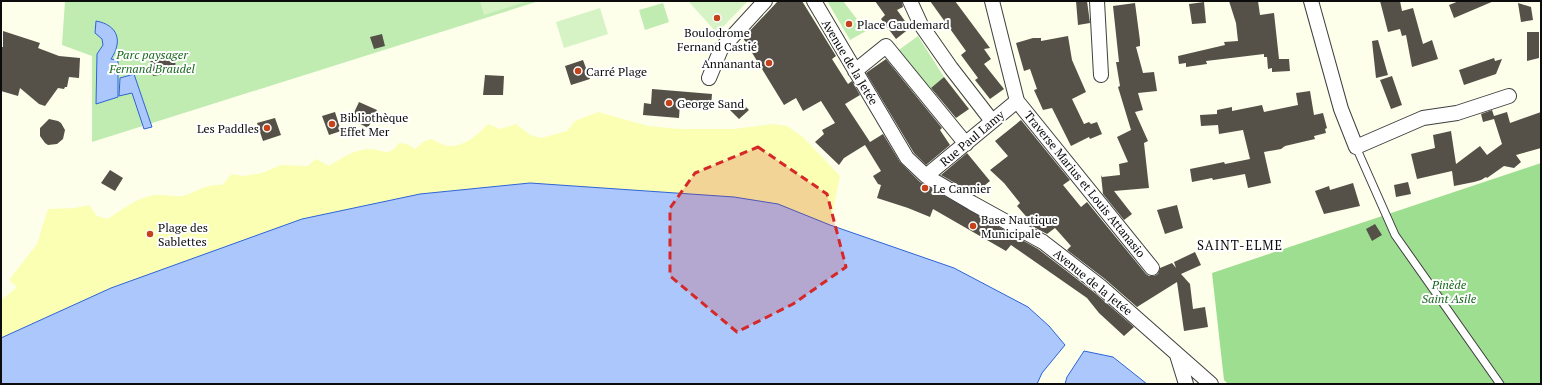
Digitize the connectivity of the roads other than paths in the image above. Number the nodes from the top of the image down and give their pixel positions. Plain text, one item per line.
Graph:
1 (765, 1) edge
2 (814, 1) edge
3 (910, 1) edge
4 (992, 1) edge
5 (1097, 1) edge
6 (1311, 1) edge
7 (855, 71) junction
8 (1101, 75) dead end
9 (709, 78) dead end
10 (1509, 96) dead end
11 (1018, 101) junction
12 (992, 121) junction
13 (966, 144) junction
14 (1356, 145) junction
15 (926, 176) junction
16 (1152, 268) dead end
17 (1176, 353) junction
18 (1206, 380) edge
19 (1186, 384) edge
20 (1500, 384) edge

1 - 9 street
2 - 7 street, Avenue de la Jetée
3 - 12 street
4 - 11 street
5 - 8 street
6 - 14 street
7 - 13 street
7 - 15 street, Avenue de la Jetée
10 - 14 street
11 - 12 street, Rue Paul Lamy
11 - 16 street, Traverse Marius et Louis Attanasio
12 - 13 street, Rue Paul Lamy
13 - 15 street, Rue Paul Lamy
14 - 20 lane
15 - 17 street, Avenue de la Jetée
17 - 18 street, Avenue de la Jetée
17 - 19 street

